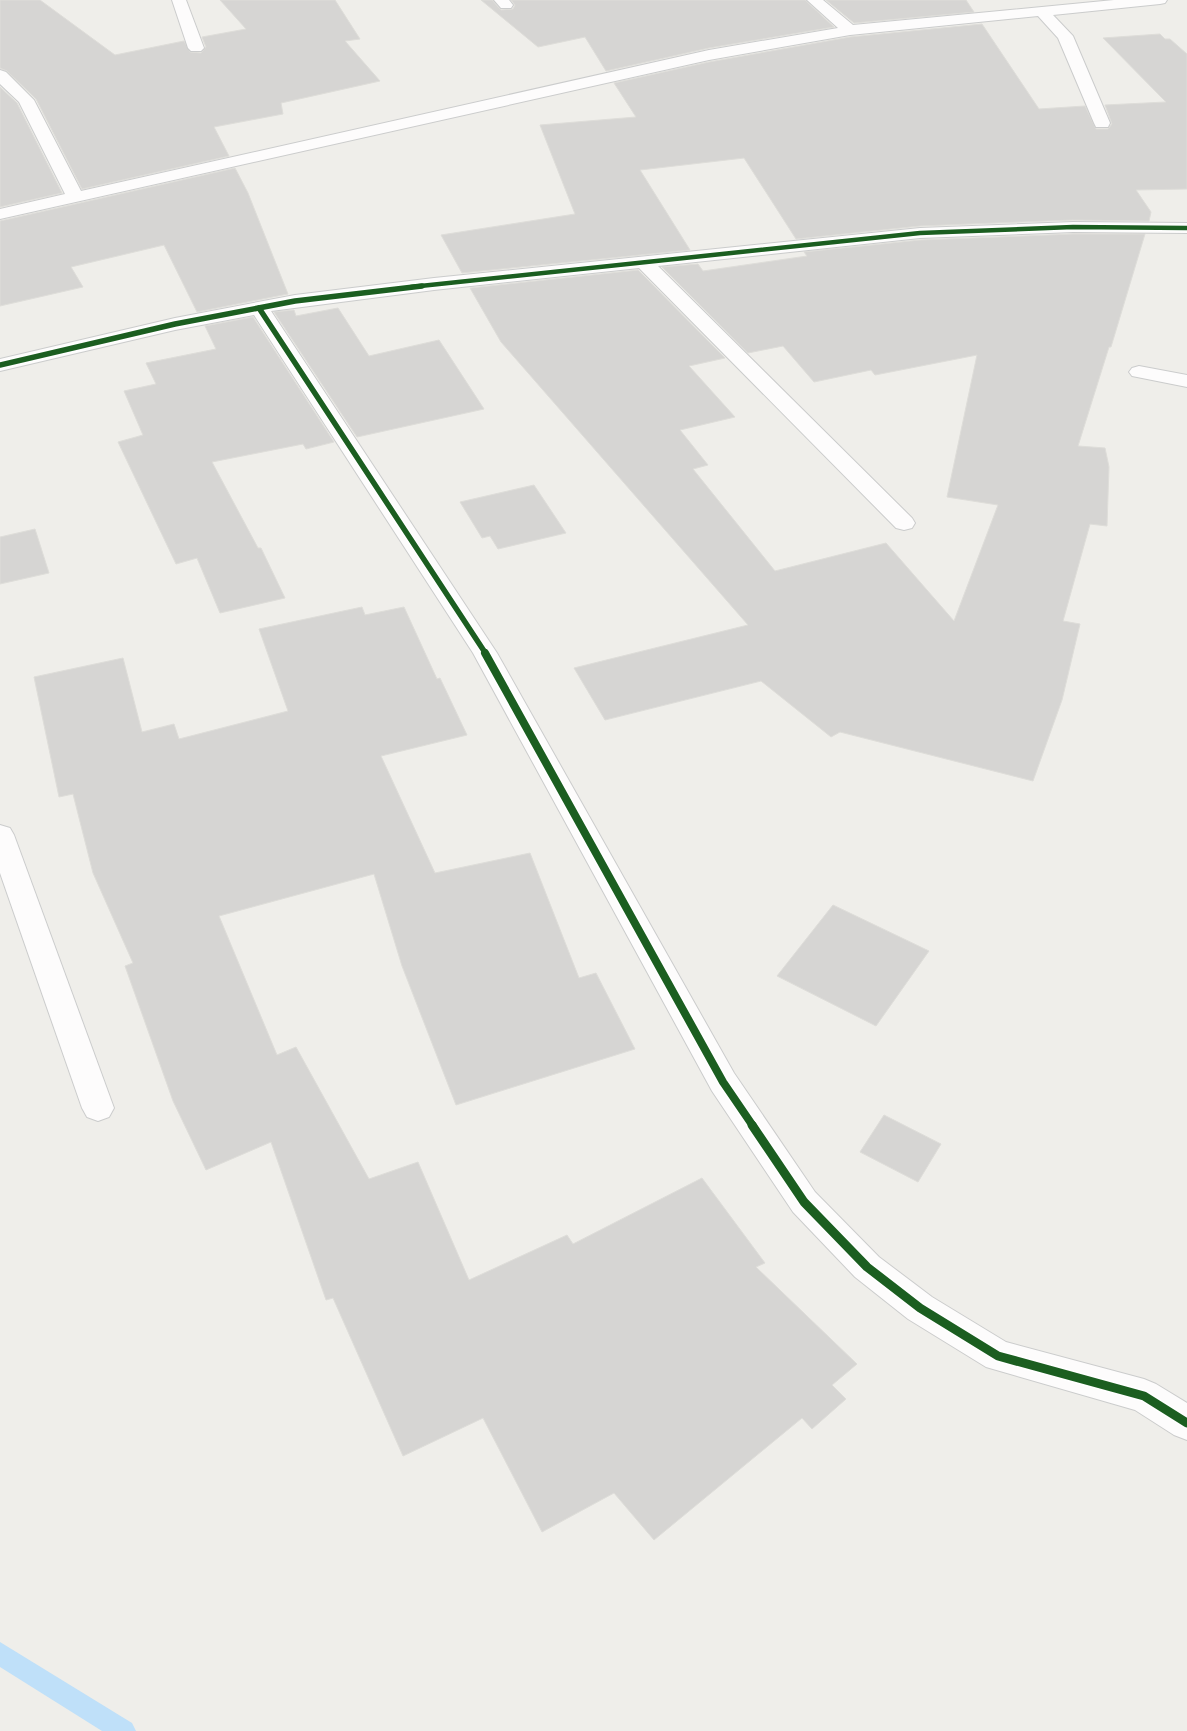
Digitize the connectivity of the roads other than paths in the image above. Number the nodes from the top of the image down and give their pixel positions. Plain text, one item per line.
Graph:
1 (179, 0) edge
2 (814, 0) edge
3 (1160, 0) edge
4 (1043, 12) junction
5 (850, 30) junction
6 (196, 48) dead end
7 (0, 74) edge
8 (1102, 123) dead end
9 (75, 196) junction
10 (0, 214) edge
11 (1187, 228) edge
12 (644, 263) junction
13 (259, 308) junction
14 (0, 365) edge
15 (1139, 372) dead end
16 (1187, 381) edge
17 (904, 522) dead end
18 (0, 835) edge
19 (98, 1108) dead end
20 (1187, 1423) edge

1 - 6 street
2 - 5 street
3 - 4 street
4 - 5 street
4 - 8 street
5 - 9 street
7 - 9 street
9 - 10 street
11 - 12 street
12 - 13 street
12 - 17 street
13 - 14 street
13 - 20 street
15 - 16 street
18 - 19 street

